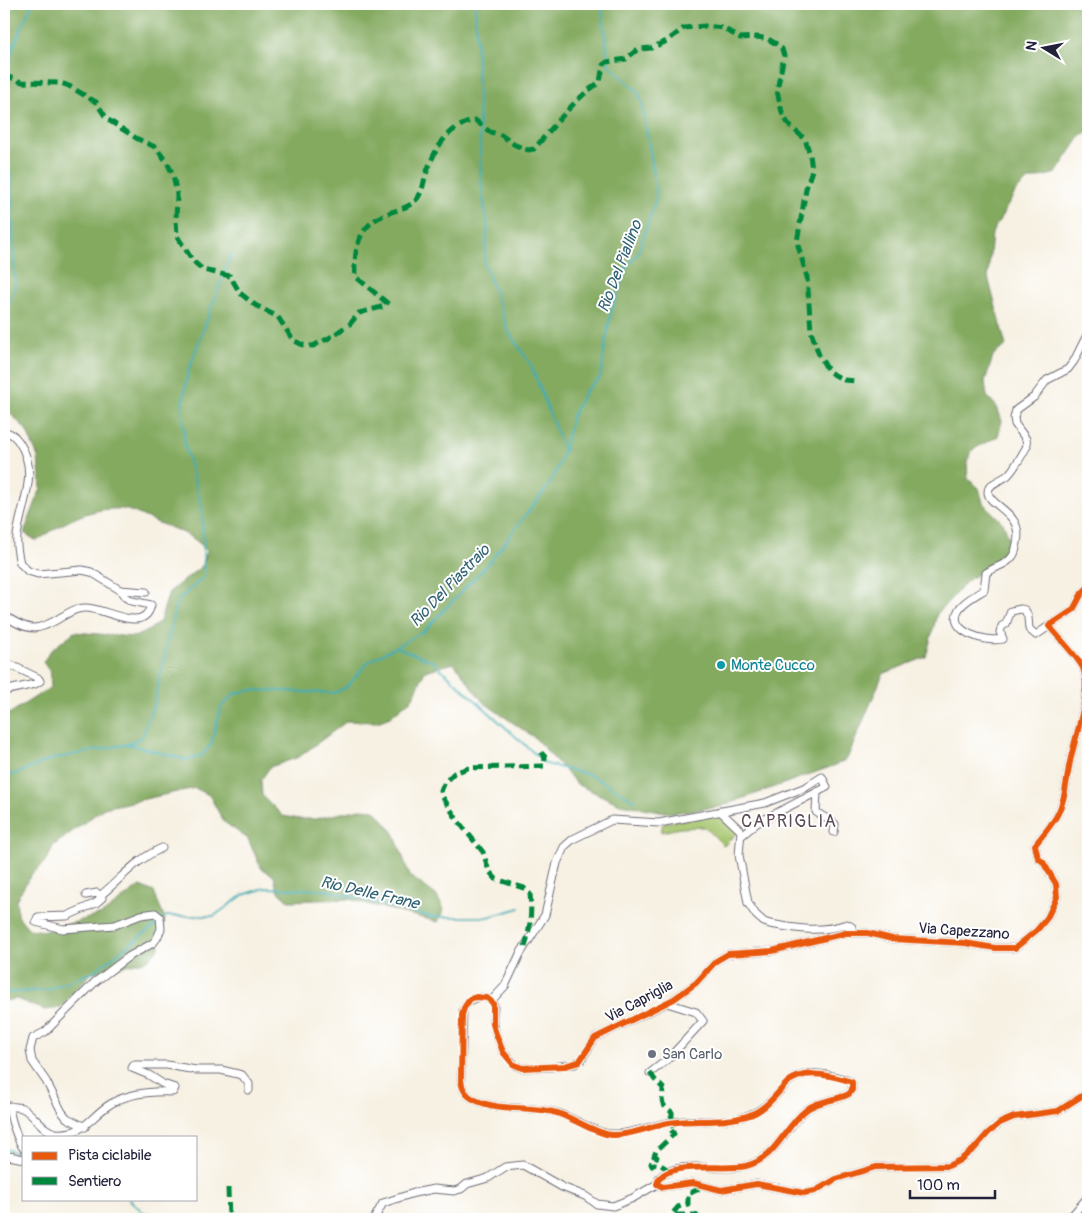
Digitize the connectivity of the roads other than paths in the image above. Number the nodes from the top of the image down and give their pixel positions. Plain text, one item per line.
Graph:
1 (1081, 4) edge
2 (1088, 7) edge
3 (1088, 333) edge
4 (4, 432) edge
5 (1088, 587) edge
6 (120, 590) junction
7 (146, 592) dead end
8 (4, 615) edge
9 (1049, 626) junction
10 (4, 659) edge
11 (4, 691) edge
12 (817, 792) junction
13 (720, 811) junction
14 (834, 832) dead end
15 (741, 836) junction
16 (162, 848) dead end
17 (86, 895) dead end
18 (101, 895) junction
19 (846, 933) junction
20 (492, 1000) junction
21 (667, 1003) junction
22 (650, 1073) dead end
23 (249, 1090) dead end
24 (1088, 1092) edge
25 (85, 1126) junction
26 (22, 1146) edge
27 (4, 1155) edge
28 (22, 1159) edge
29 (658, 1184) junction
30 (1088, 1197) edge
31 (374, 1219) edge
32 (1069, 1219) edge

1 - 2 street
3 - 9 street
4 - 6 street
5 - 9 street
6 - 7 street
6 - 8 street
9 - 19 street, Via Capezzano
10 - 11 street
12 - 13 street
12 - 14 street
12 - 15 street
13 - 15 street
13 - 20 street
15 - 19 street
16 - 18 street
17 - 18 street
18 - 25 street
19 - 21 street, Via Capriglia
20 - 21 street, Via Capriglia
20 - 29 street
21 - 22 street
23 - 25 street
24 - 29 street
25 - 26 street
27 - 28 street
29 - 31 street
30 - 32 street

